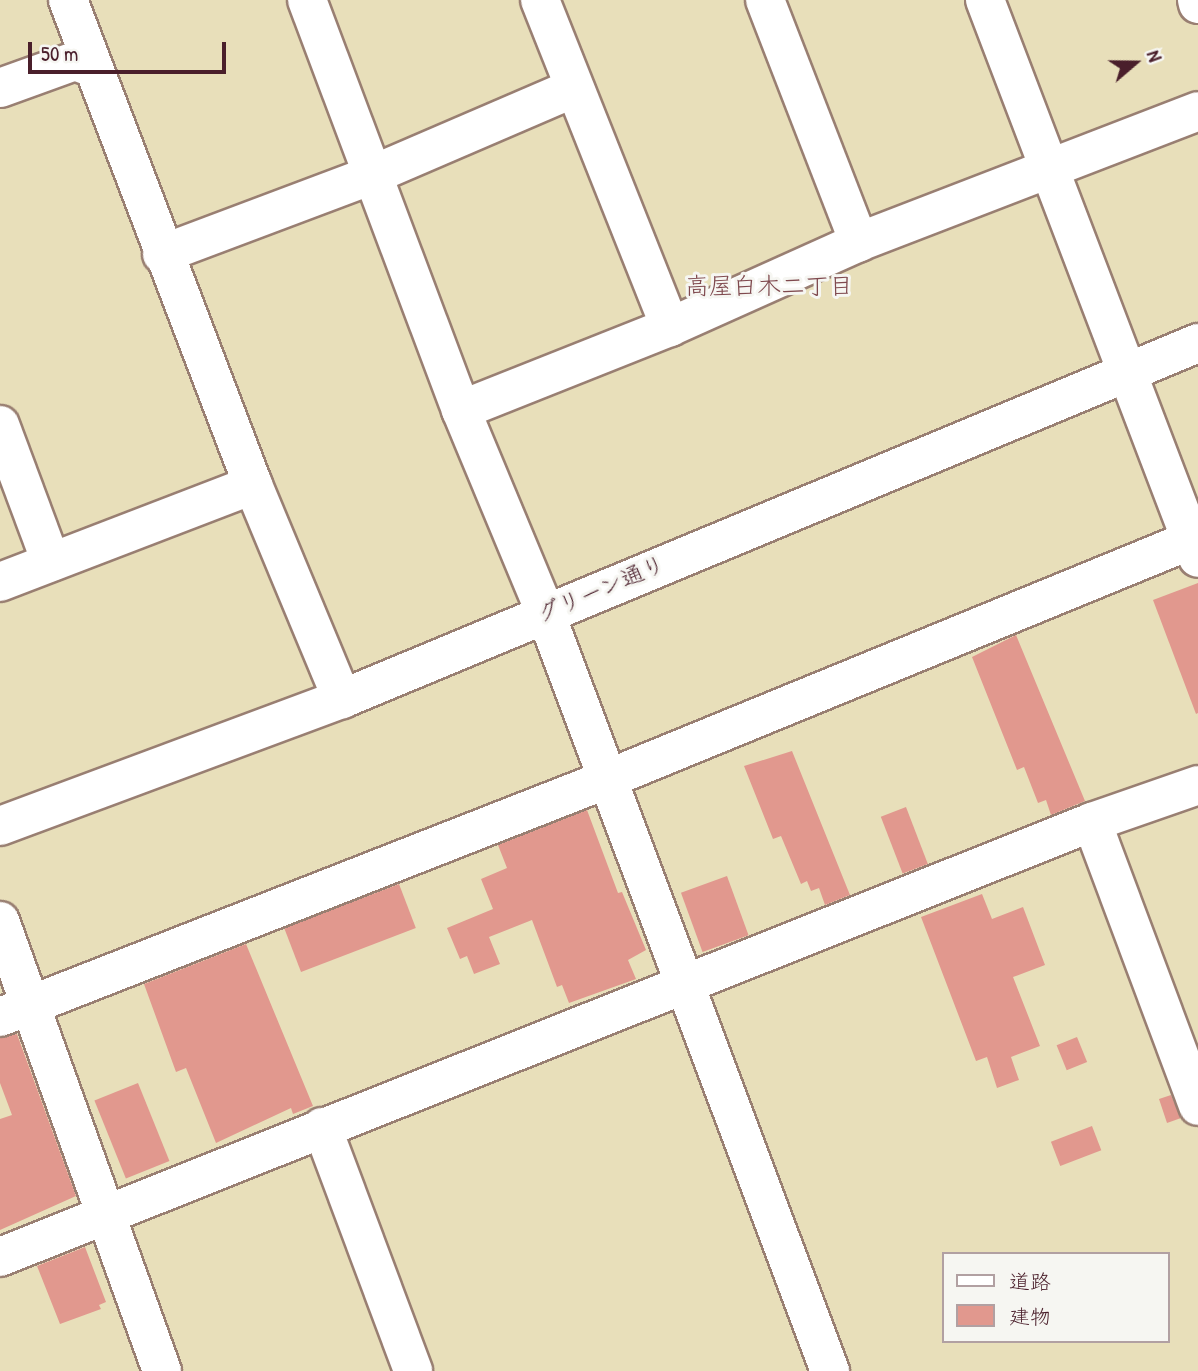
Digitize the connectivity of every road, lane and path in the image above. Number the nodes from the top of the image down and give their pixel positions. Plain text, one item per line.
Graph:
1 (68, 0) edge
2 (307, 0) edge
3 (540, 0) edge
4 (765, 0) edge
5 (985, 0) edge
6 (93, 68) junction
7 (0, 88) edge
8 (574, 88) junction
9 (1198, 111) edge
10 (1048, 168) junction
11 (372, 175) junction
12 (859, 242) junction
13 (162, 254) junction
14 (670, 327) junction
15 (1198, 343) edge
16 (1127, 371) junction
17 (461, 410) junction
18 (0, 425) edge
19 (253, 485) junction
20 (1196, 545) edge
21 (51, 562) junction
22 (0, 582) edge
23 (545, 612) junction
24 (342, 699) junction
25 (605, 780) junction
26 (1198, 785) edge
27 (1093, 822) junction
28 (0, 825) edge
29 (0, 920) edge
30 (685, 983) junction
31 (16, 1010) edge
32 (1198, 1106) edge
33 (322, 1127) junction
34 (106, 1216) junction
35 (0, 1257) edge
36 (162, 1371) edge
37 (414, 1371) edge
38 (830, 1371) edge

1 - 6 street
2 - 11 street
3 - 8 street
4 - 12 street
5 - 10 street
6 - 7 street
6 - 13 street
8 - 11 street
8 - 14 street
9 - 10 street
10 - 12 street
10 - 16 street
11 - 13 street
11 - 17 street
12 - 14 street
13 - 19 street
14 - 17 street
15 - 16 street, グリーン通り
16 - 20 street
16 - 23 street, グリーン通り
17 - 23 street
18 - 21 street
19 - 21 street
19 - 24 street
20 - 25 street
21 - 22 street
23 - 24 street, グリーン通り
23 - 25 street
24 - 28 street, グリーン通り
25 - 30 street
25 - 31 street
26 - 27 street
27 - 30 street
27 - 32 street
29 - 31 street
30 - 33 street
30 - 38 street
31 - 34 street
33 - 34 street
33 - 37 street
34 - 35 street
34 - 36 street

